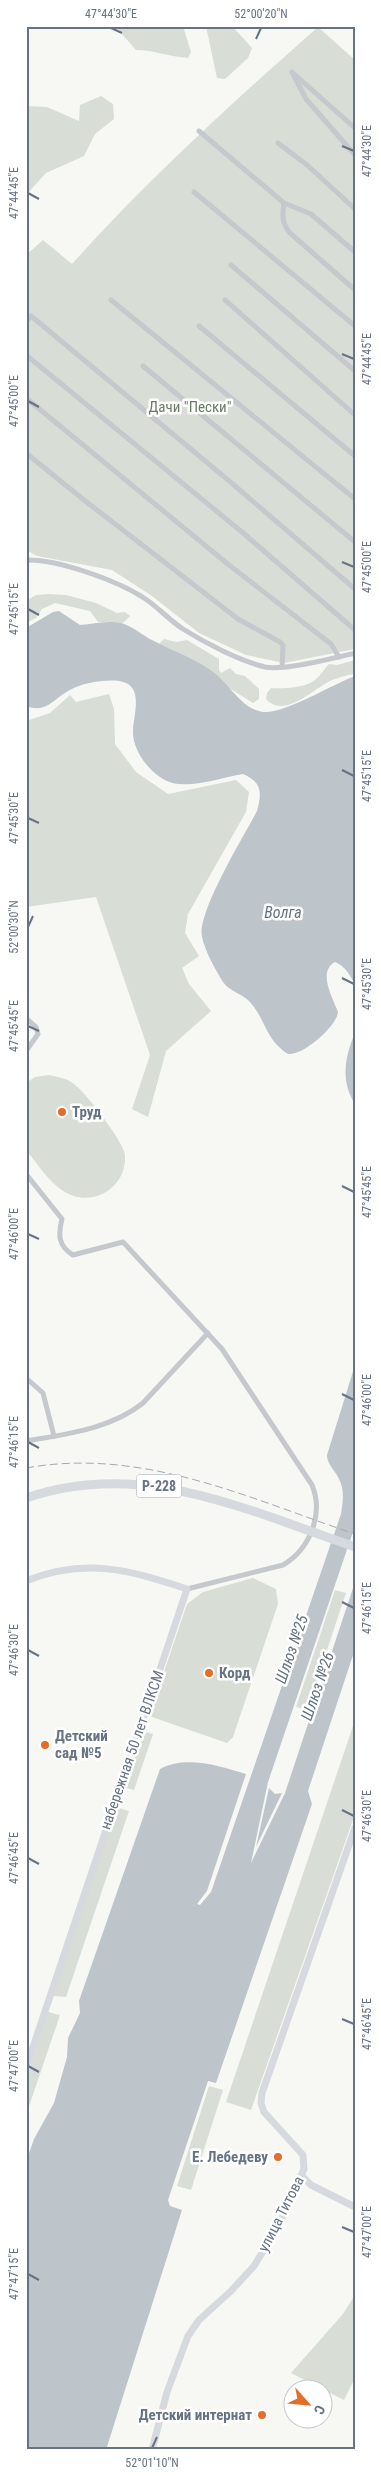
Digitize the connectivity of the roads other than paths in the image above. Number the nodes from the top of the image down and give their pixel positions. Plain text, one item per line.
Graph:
1 (355, 128) edge
2 (200, 131) dead end
3 (278, 143) dead end
4 (355, 155) edge
5 (194, 192) dead end
6 (284, 204) junction
7 (355, 209) edge
8 (355, 252) edge
9 (231, 265) dead end
10 (355, 290) edge
11 (111, 300) dead end
12 (225, 300) dead end
13 (26, 322) edge
14 (199, 326) dead end
15 (355, 326) edge
16 (26, 356) edge
17 (143, 366) dead end
18 (355, 371) edge
19 (26, 398) edge
20 (355, 415) edge
21 (26, 453) edge
22 (355, 456) edge
23 (355, 499) edge
24 (355, 542) edge
25 (26, 560) edge
26 (355, 589) edge
27 (355, 630) edge
28 (355, 653) edge
29 (339, 657) junction
30 (282, 667) junction
31 (26, 722) edge
32 (26, 728) edge
33 (26, 1018) edge
34 (26, 1051) edge
35 (26, 1174) edge
36 (208, 1333) junction
37 (26, 1378) edge
38 (54, 1436) junction
39 (26, 1441) edge
40 (26, 1498) edge
41 (355, 1547) edge
42 (26, 1581) edge
43 (187, 1589) junction
44 (355, 1828) edge
45 (26, 2068) edge
46 (302, 2176) junction
47 (355, 2207) edge
48 (152, 2450) edge

1 - 4 street
2 - 6 street
3 - 7 street
5 - 15 street
6 - 8 street
6 - 10 street
9 - 18 street
11 - 23 street
12 - 20 street
13 - 26 street
14 - 22 street
16 - 27 street
17 - 24 street
19 - 29 street
21 - 30 street
25 - 30 street
28 - 29 street
29 - 30 street
31 - 32 street
33 - 34 street
35 - 36 street
36 - 38 street
36 - 43 street
37 - 38 street
38 - 39 street
40 - 41 highway, Р-228
42 - 43 main road
43 - 45 main road, набережная 50 лет ВЛКСМ
44 - 46 main road, улица Титова
46 - 47 main road
46 - 48 main road, улица Титова

